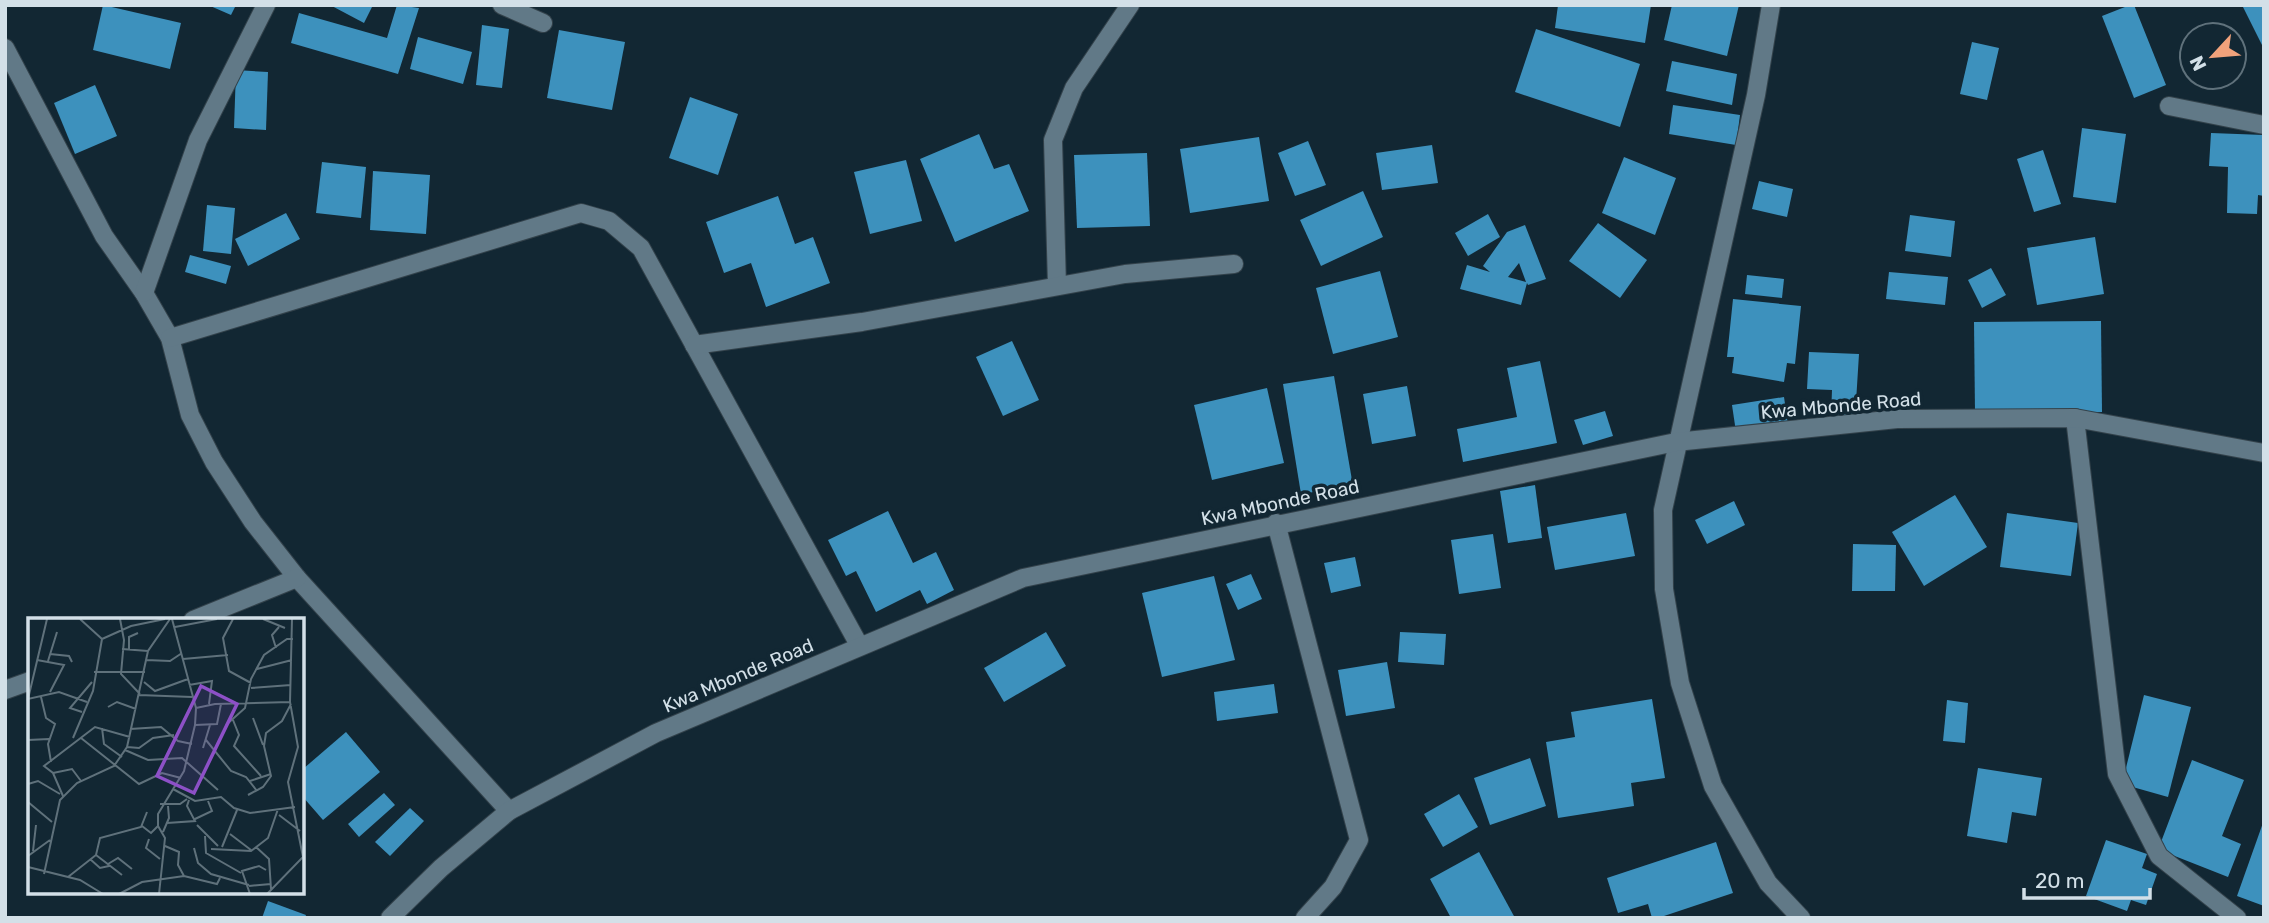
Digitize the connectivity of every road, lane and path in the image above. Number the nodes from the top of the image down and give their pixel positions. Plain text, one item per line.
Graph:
1 (266, 5) edge
2 (502, 5) edge
3 (1130, 5) edge
4 (1770, 5) edge
5 (543, 23) dead end
6 (5, 48) edge
7 (2169, 106) dead end
8 (2264, 125) edge
9 (1234, 264) dead end
10 (1057, 286) junction
11 (145, 293) junction
12 (170, 338) junction
13 (694, 345) junction
14 (2075, 418) junction
15 (1676, 442) junction
16 (2264, 453) edge
17 (1276, 523) junction
18 (297, 578) junction
19 (198, 618) edge
20 (859, 645) junction
21 (28, 682) edge
22 (5, 690) edge
23 (509, 811) junction
24 (390, 918) edge
25 (1305, 918) edge
26 (1801, 918) edge
27 (2238, 918) edge

1 - 11 street
2 - 5 street
3 - 10 street
4 - 15 street
6 - 11 street
7 - 8 street
9 - 10 street
10 - 13 street
11 - 12 street
12 - 13 street
12 - 18 street
13 - 20 street
14 - 15 street, Kwa Mbonde Road
14 - 16 street, Kwa Mbonde Road
14 - 27 street
15 - 17 street, Kwa Mbonde Road
15 - 26 street
17 - 20 street, Kwa Mbonde Road
17 - 25 street
18 - 19 street
18 - 23 street
20 - 23 street, Kwa Mbonde Road
21 - 22 street
23 - 24 street, Kwa Mbonde Road

